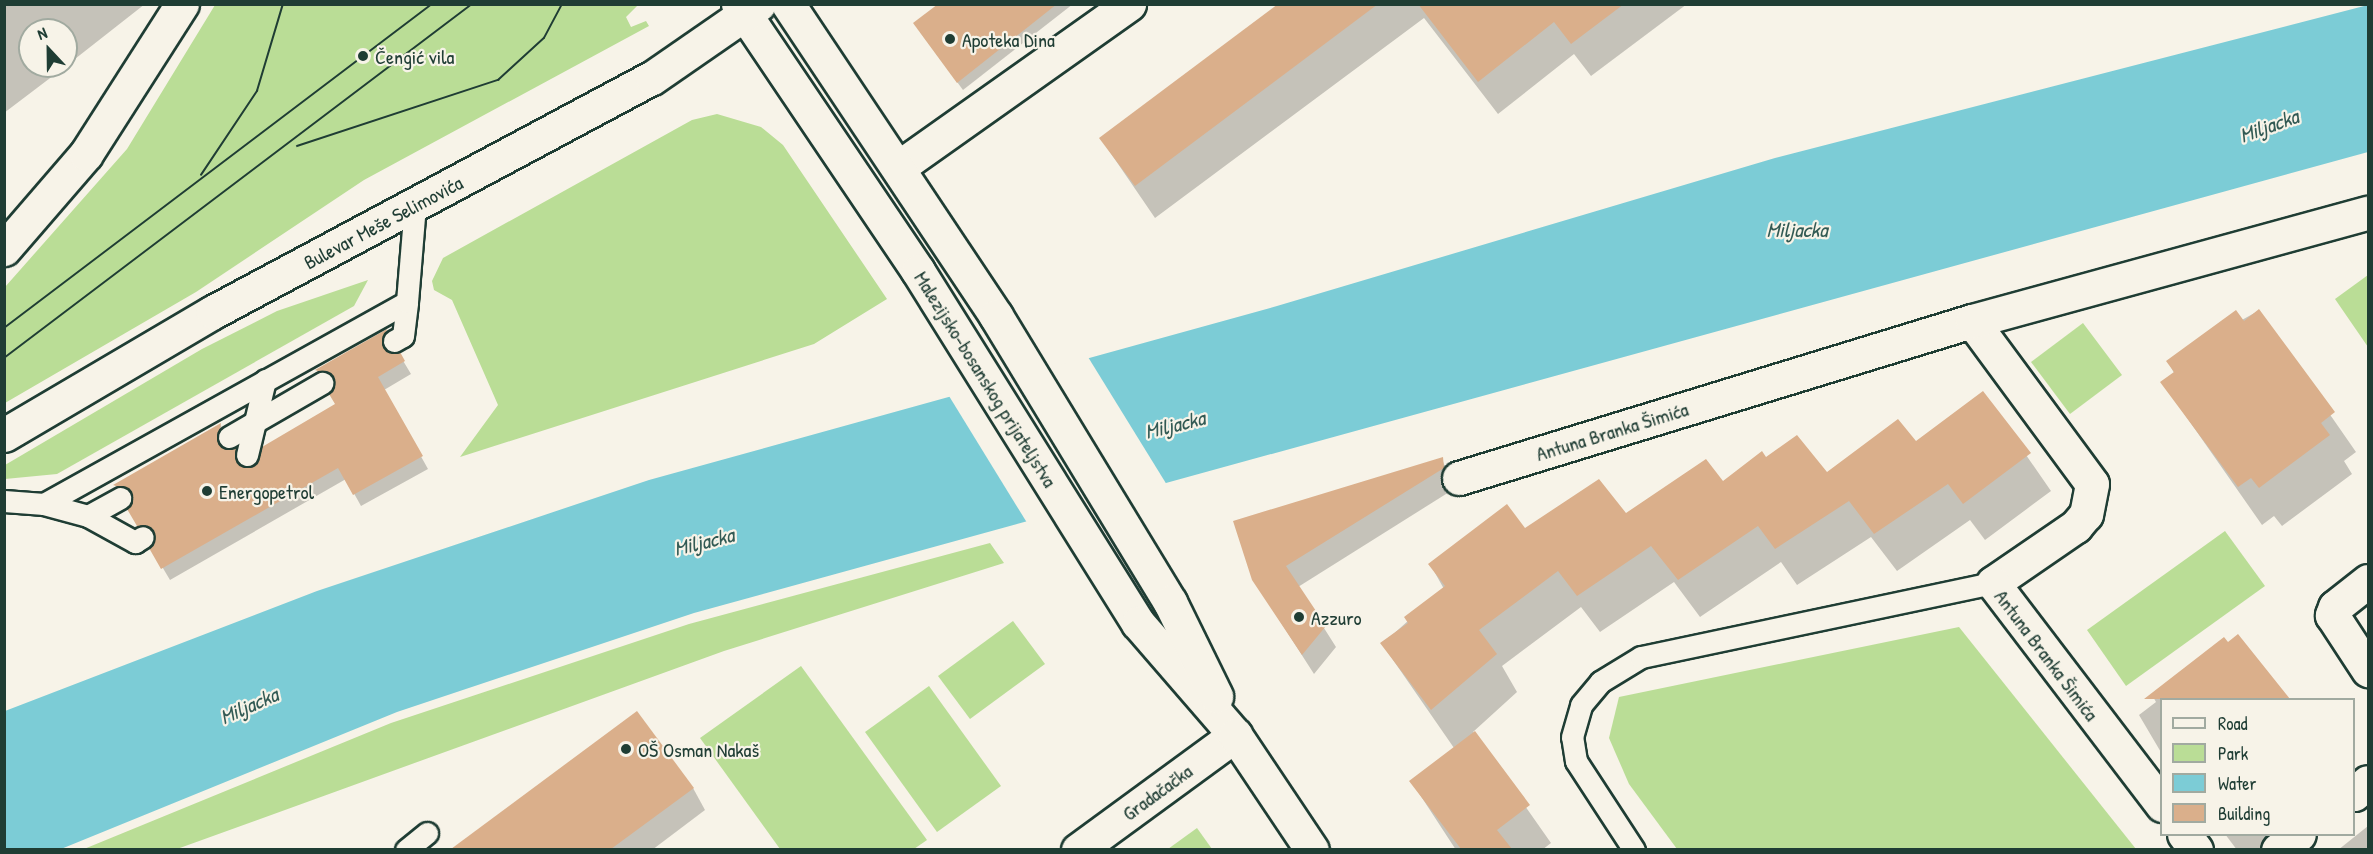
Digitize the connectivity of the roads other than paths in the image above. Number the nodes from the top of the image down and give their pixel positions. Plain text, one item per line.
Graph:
1 (182, 4) edge
2 (788, 4) edge
3 (1100, 4) edge
4 (1129, 4) edge
5 (747, 8) edge
6 (992, 106) junction
7 (899, 167) junction
8 (415, 205) junction
9 (2368, 213) edge
10 (4, 249) edge
11 (407, 302) junction
12 (1972, 321) junction
13 (394, 341) dead end
14 (265, 380) junction
15 (322, 383) dead end
16 (256, 422) junction
17 (4, 435) edge
18 (229, 436) dead end
19 (247, 455) dead end
20 (1459, 478) dead end
21 (120, 498) dead end
22 (4, 501) edge
23 (44, 504) junction
24 (88, 516) junction
25 (143, 537) dead end
26 (2368, 581) edge
27 (1993, 583) junction
28 (2368, 670) edge
29 (1235, 735) junction
30 (2368, 782) edge
31 (2355, 793) edge
32 (2160, 802) edge
33 (427, 833) dead end
34 (2186, 836) edge
35 (2295, 836) edge
36 (406, 849) edge
37 (1078, 849) edge
38 (1312, 849) edge
39 (1634, 849) edge
40 (2196, 849) edge
41 (2278, 849) edge

1 - 10 street
2 - 7 street, Malezijsko-bosanskog prijateljstva
3 - 6 lane
4 - 6 street
5 - 8 street, Bulevar Meše Selimovića
5 - 29 street, Malezijsko-bosanskog prijateljstva
6 - 7 street
7 - 29 street, Malezijsko-bosanskog prijateljstva
8 - 11 lane
8 - 17 street, Bulevar Meše Selimovića
9 - 12 street, Antuna Branka Šimića
11 - 13 lane
11 - 14 lane
12 - 20 street, Antuna Branka Šimića
12 - 27 street, Antuna Branka Šimića
14 - 16 lane
14 - 23 lane
15 - 16 lane
16 - 18 lane
16 - 19 lane
21 - 24 lane
22 - 23 lane
23 - 24 lane
24 - 25 lane
26 - 28 street
27 - 32 street, Antuna Branka Šimića
27 - 39 lane
29 - 37 street, Gradačačka
29 - 38 street, Malezijsko-bosanskog prijateljstva
30 - 31 street
33 - 36 lane
34 - 40 street
35 - 41 street

